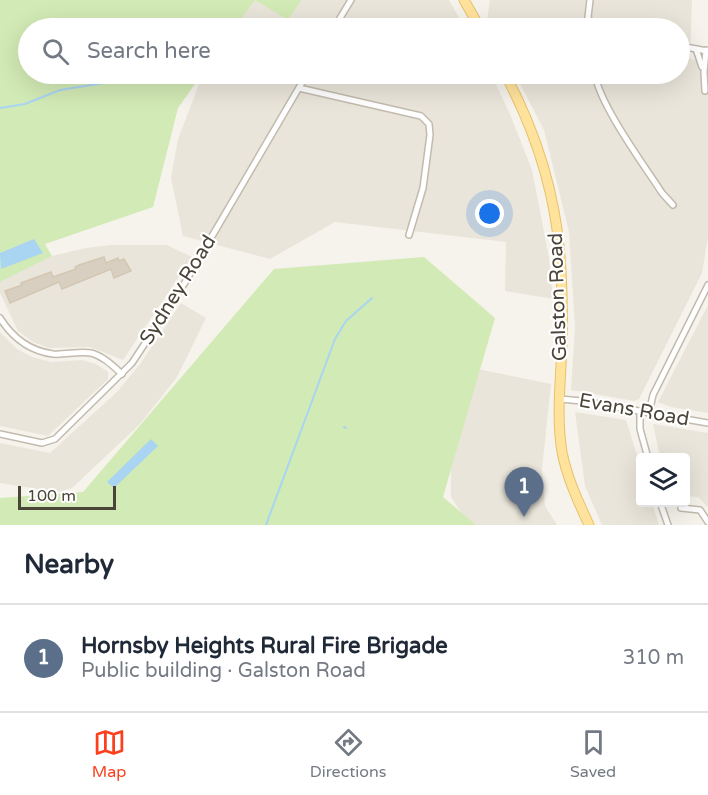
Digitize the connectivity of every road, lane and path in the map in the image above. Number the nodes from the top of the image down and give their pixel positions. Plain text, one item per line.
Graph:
1 (351, 0) edge
2 (464, 0) edge
3 (590, 0) edge
4 (340, 18) edge
5 (474, 18) edge
6 (589, 18) edge
7 (690, 48) edge
8 (696, 49) junction
9 (707, 51) edge
10 (704, 72) junction
11 (302, 84) edge
12 (510, 84) edge
13 (597, 84) edge
14 (299, 88) junction
15 (705, 91) dead end
16 (672, 205) dead end
17 (409, 235) dead end
18 (708, 285) edge
19 (0, 318) edge
20 (122, 374) junction
21 (560, 399) junction
22 (640, 411) junction
23 (649, 413) junction
24 (708, 423) edge
25 (0, 434) edge
26 (647, 453) edge
27 (662, 507) edge
28 (681, 508) dead end
29 (708, 522) edge
30 (588, 525) edge
31 (668, 525) edge

1 - 4 street
2 - 5 main road
3 - 6 street
7 - 8 street
8 - 9 street
8 - 10 street
9 - 10 street
10 - 15 street
11 - 14 street, Sydney Road
12 - 21 main road, Galston Road
13 - 16 street
14 - 17 street
14 - 20 street, Sydney Road
18 - 23 street
19 - 20 street
20 - 25 street, Sydney Road
21 - 22 street, Evans Road
21 - 30 main road, Galston Road
22 - 23 street, Evans Road
22 - 26 street
23 - 24 street, Evans Road
27 - 31 street
28 - 29 street

